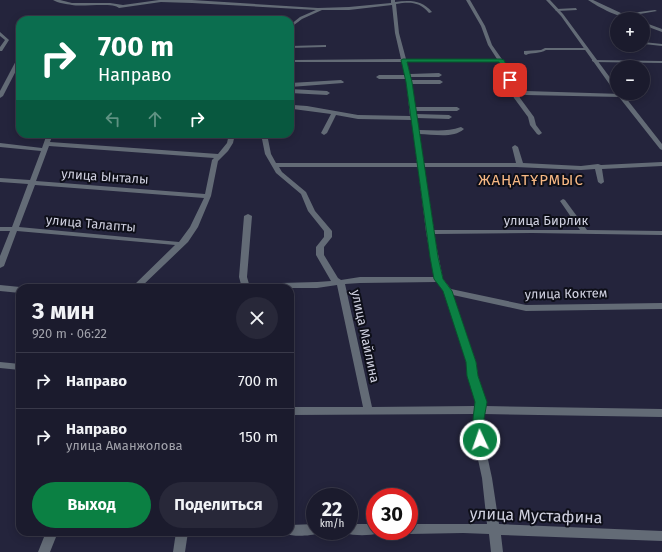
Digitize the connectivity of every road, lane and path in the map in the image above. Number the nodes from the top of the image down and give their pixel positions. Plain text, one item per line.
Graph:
1 (55, 0) edge
2 (261, 0) edge
3 (411, 0) edge
4 (468, 0) edge
5 (548, 0) edge
6 (590, 0) edge
7 (393, 2) edge
8 (258, 5) junction
9 (324, 8) junction
10 (557, 10) junction
11 (576, 10) dead end
12 (655, 11) dead end
13 (430, 12) dead end
14 (616, 12) edge
15 (647, 12) edge
16 (294, 24) edge
17 (650, 26) edge
18 (662, 31) edge
19 (0, 33) edge
20 (650, 44) edge
21 (662, 45) edge
22 (324, 46) dead end
23 (294, 47) edge
24 (586, 49) junction
25 (0, 50) edge
26 (526, 54) dead end
27 (403, 60) junction
28 (501, 60) junction
29 (594, 61) junction
30 (294, 62) edge
31 (662, 62) edge
32 (16, 66) edge
33 (439, 75) dead end
34 (379, 77) dead end
35 (409, 78) junction
36 (610, 81) edge
37 (341, 82) dead end
38 (440, 82) dead end
39 (294, 85) edge
40 (294, 91) edge
41 (515, 91) junction
42 (327, 93) dead end
43 (610, 93) edge
44 (0, 96) edge
45 (624, 100) edge
46 (294, 107) edge
47 (457, 110) dead end
48 (334, 114) junction
49 (413, 114) junction
50 (449, 117) dead end
51 (461, 129) dead end
52 (416, 132) junction
53 (324, 133) dead end
54 (539, 133) dead end
55 (48, 138) edge
56 (231, 138) edge
57 (265, 138) edge
58 (0, 145) edge
59 (45, 147) junction
60 (515, 147) dead end
61 (662, 148) edge
62 (219, 156) junction
63 (662, 164) edge
64 (275, 165) junction
65 (420, 165) junction
66 (520, 165) junction
67 (598, 166) junction
68 (0, 180) edge
69 (601, 182) dead end
70 (32, 183) junction
71 (208, 196) junction
72 (563, 201) dead end
73 (248, 216) dead end
74 (0, 229) edge
75 (14, 230) junction
76 (430, 232) junction
77 (585, 232) junction
78 (662, 233) edge
79 (180, 244) junction
80 (0, 266) edge
81 (439, 279) junction
82 (341, 283) junction
83 (139, 284) edge
84 (245, 284) edge
85 (294, 286) edge
86 (0, 288) edge
87 (16, 290) edge
88 (448, 291) junction
89 (662, 306) edge
90 (0, 365) edge
91 (16, 367) edge
92 (368, 409) junction
93 (294, 411) edge
94 (481, 411) junction
95 (662, 413) edge
96 (418, 529) edge
97 (294, 530) edge
98 (306, 530) edge
99 (494, 530) junction
100 (50, 536) edge
101 (181, 536) edge
102 (662, 536) edge
103 (44, 552) edge
104 (179, 552) edge
105 (497, 552) edge

1 - 8 street
2 - 8 street
3 - 7 street
3 - 13 street
4 - 28 street
5 - 10 street
6 - 14 street
7 - 9 street
7 - 27 street
8 - 9 street
9 - 16 street
10 - 11 street
10 - 24 street
12 - 15 street
17 - 18 street
19 - 25 street
20 - 21 street
22 - 23 street
24 - 26 street
24 - 29 street
27 - 28 street
27 - 30 street
27 - 35 street
28 - 41 street
29 - 31 street
29 - 36 street
32 - 44 street
33 - 35 street
34 - 35 street
35 - 38 street
35 - 49 street
37 - 39 street
40 - 42 street
41 - 43 street
41 - 54 street
45 - 61 street
46 - 48 street
47 - 49 street
48 - 49 street
48 - 53 street
49 - 50 street
49 - 52 street
51 - 52 street
52 - 65 street
55 - 59 street
56 - 62 street
57 - 64 street, улица Майлина
58 - 59 street
59 - 62 street
59 - 70 street
60 - 66 street
62 - 71 street
63 - 67 street
64 - 65 street
64 - 82 street, улица Майлина
65 - 66 street
65 - 76 street
66 - 67 street
67 - 69 street
68 - 70 street, улица Ынталы
70 - 71 street, улица Ынталы
70 - 75 street
71 - 79 street
72 - 77 street
73 - 84 street
74 - 75 street, улица Талапты
75 - 79 street, улица Талапты
75 - 80 street
76 - 77 street, улица Бирлик
76 - 81 street
77 - 78 street, улица Бирлик
79 - 83 street
81 - 82 street
81 - 88 street
82 - 85 street
82 - 92 street, улица Майлина
86 - 87 street
88 - 89 street, улица Коктем
88 - 94 street
90 - 91 street
92 - 93 street
92 - 94 street
94 - 95 street
94 - 99 street
96 - 99 street, улица Мустафина
97 - 98 street
99 - 102 street, улица Мустафина
99 - 105 street
100 - 103 street
101 - 104 street

